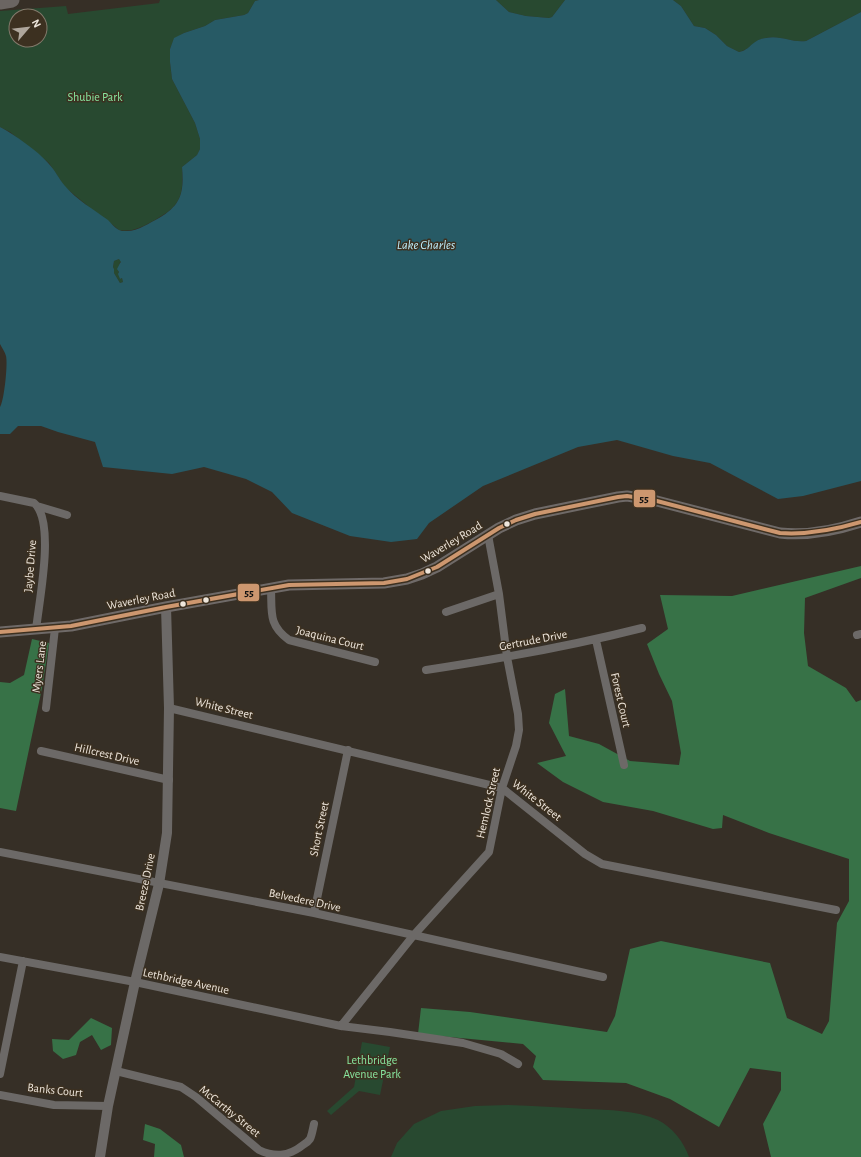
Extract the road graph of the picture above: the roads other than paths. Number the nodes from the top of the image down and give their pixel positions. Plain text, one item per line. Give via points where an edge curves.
1 (12, 0) edge
2 (0, 2) edge
3 (0, 496) edge
4 (37, 506) junction
5 (68, 515) dead end
6 (861, 522) edge
7 (488, 536) junction
8 (271, 588) junction
9 (499, 594) junction
10 (166, 607) junction
11 (446, 612) dead end
12 (55, 628) junction
13 (642, 628) dead end
14 (36, 630) junction
15 (0, 632) edge
16 (596, 640) junction
17 (507, 657) junction
18 (375, 662) dead end
19 (426, 670) dead end
20 (46, 708) dead end
21 (169, 708) junction
22 (348, 750) junction
23 (41, 751) dead end
24 (624, 765) dead end
25 (169, 780) junction
26 (502, 788) junction
27 (0, 852) edge
28 (159, 884) junction
29 (836, 910) dead end
30 (314, 913) junction
31 (413, 936) junction
32 (0, 957) edge
33 (23, 961) junction
34 (603, 977) dead end
35 (135, 982) junction
36 (341, 1026) junction
37 (518, 1064) dead end
38 (116, 1071) junction
39 (0, 1074) edge
40 (0, 1095) edge
41 (108, 1106) junction
42 (314, 1124) dead end
43 (100, 1157) edge

1 - 2 highway
3 - 4 street via 34,503
4 - 5 street
4 - 14 street, Jaybe Drive via 42,512 45,526
6 - 7 main road, Waverley Road via 829,531 780,533 683,507 627,496 535,514 516,520
7 - 8 main road, Waverley Road via 437,567 407,578 384,583 289,585
7 - 9 street, Hemlock Street
8 - 10 main road, Waverley Road
8 - 18 street, Joaquina Court via 272,618 283,636 297,643
9 - 11 street
9 - 17 street, Hemlock Street
10 - 12 main road, Waverley Road
10 - 21 street, Breeze Drive
12 - 14 main road, Waverley Road
12 - 20 street, Myers Lane
13 - 16 street, Gertrude Drive
14 - 15 main road, Waverley Road
16 - 17 street, Gertrude Drive
16 - 24 street, Forest Court
17 - 19 street, Gertrude Drive
17 - 26 street, Hemlock Street via 518,714 518,730 516,746
21 - 22 street, White Street
21 - 25 street, Breeze Drive
22 - 26 street, White Street
22 - 30 street, Short Street
23 - 25 street, Hillcrest Drive
25 - 28 street, Breeze Drive via 168,833
26 - 29 street, White Street via 585,854 602,864
26 - 31 street, Hemlock Street via 489,852
27 - 28 street, Belvedere Drive
28 - 30 street, Belvedere Drive
28 - 35 street, Breeze Drive
30 - 31 street, Belvedere Drive
31 - 34 street, Belvedere Drive
31 - 36 street, Hemlock Street
32 - 33 street, Lethbridge Avenue
33 - 35 street, Lethbridge Avenue
33 - 39 street
35 - 36 street, Lethbridge Avenue
35 - 38 street, Breeze Drive
36 - 37 street, Lethbridge Avenue via 463,1043 501,1054
38 - 41 street, Breeze Drive
38 - 42 street, McCarthy Street via 181,1087 268,1155 289,1154 300,1148 310,1140
40 - 41 street, Banks Court via 54,1105
41 - 43 street, Breeze Drive

